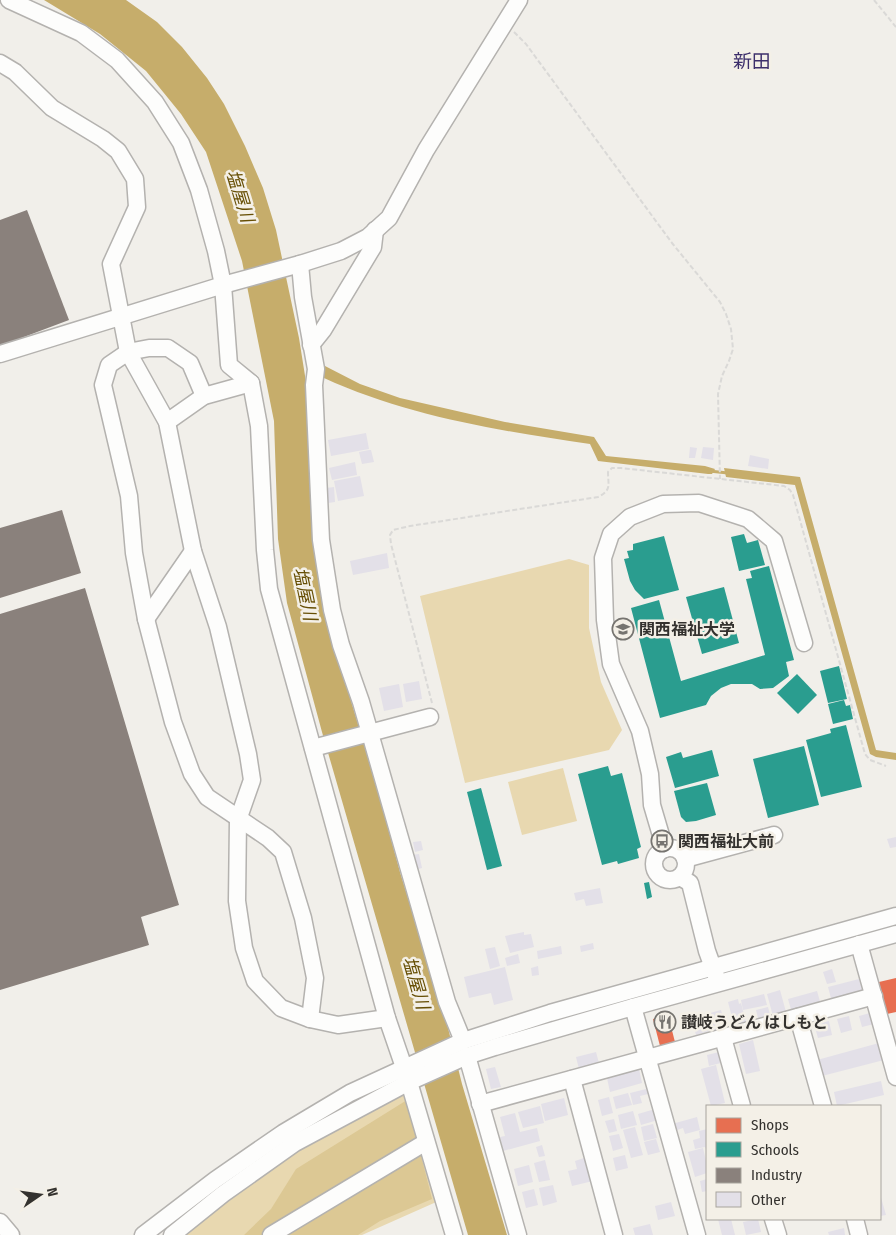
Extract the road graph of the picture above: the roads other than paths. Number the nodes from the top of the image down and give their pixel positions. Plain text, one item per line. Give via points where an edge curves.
1 (9, 0) edge
2 (518, 0) edge
3 (0, 63) edge
4 (376, 230) junction
5 (297, 265) junction
6 (223, 285) junction
7 (120, 316) junction
8 (311, 344) junction
9 (128, 352) junction
10 (0, 354) edge
11 (251, 383) junction
12 (204, 396) junction
13 (167, 422) junction
14 (193, 551) junction
15 (146, 619) junction
16 (804, 643) dead end
17 (430, 717) road end
18 (370, 733) junction
19 (313, 748) junction
20 (238, 820) junction
21 (774, 835) dead end
22 (665, 849) junction
23 (685, 859) junction
24 (680, 877) junction
25 (896, 916) edge
26 (896, 934) edge
27 (860, 944) junction
28 (713, 967) junction
29 (718, 984) junction
30 (874, 996) junction
31 (633, 1007) junction
32 (798, 1017) junction
33 (387, 1018) junction
34 (310, 1019) junction
35 (723, 1038) junction
36 (465, 1048) junction
37 (648, 1058) junction
38 (403, 1066) junction
39 (896, 1077) edge
40 (572, 1079) junction
41 (409, 1082) junction
42 (480, 1104) junction
43 (742, 1105) edge
44 (823, 1105) edge
45 (426, 1142) junction
46 (773, 1220) edge
47 (855, 1220) edge
48 (0, 1222) edge
49 (11, 1235) edge
50 (143, 1235) edge
51 (172, 1235) edge
52 (271, 1235) edge
53 (454, 1235) edge
54 (518, 1235) edge
55 (614, 1235) edge
56 (697, 1235) edge
57 (778, 1235) edge
58 (859, 1235) edge

1 - 6 street via 81,33 117,60 155,102 182,143 216,251
2 - 4 street via 426,150 389,218
3 - 7 street via 15,72 52,108 103,138 118,151 136,179 137,207 111,264
4 - 5 street via 341,251
4 - 8 street via 373,247 323,330
5 - 6 street
5 - 8 street
6 - 7 street
6 - 11 street via 229,365
7 - 9 street
7 - 10 street
8 - 18 street via 316,369 314,394 322,549 341,645
9 - 12 street via 168,348 190,363
9 - 13 street
9 - 15 street via 109,365 103,385 129,496 134,553
11 - 12 street
11 - 19 street via 259,426 269,589
12 - 13 street
13 - 14 street
14 - 15 street
14 - 20 street via 218,627 248,754 252,780
15 - 20 street via 173,722 192,774 207,797
16 - 22 street via 774,541 748,519 699,502 663,504 630,517 611,534 603,558 605,620 611,664 640,731 650,774 652,805
17 - 18 street
18 - 19 street
18 - 36 street via 447,1002
19 - 33 street
20 - 34 street via 268,838 283,852 303,918 314,978
20 - 34 street via 237,901 244,948 255,981 280,1008
21 - 23 street
22 - 23 street via 678,851
22 - 24 street via 656,858 654,868 665,880
23 - 24 street via 685,869
24 - 28 street via 690,883
25 - 28 street
26 - 27 street
27 - 29 street
27 - 30 street
28 - 29 street
28 - 36 street via 550,1013
29 - 31 street
30 - 32 street
30 - 39 street
31 - 36 street via 495,1047
31 - 37 street
32 - 35 street
32 - 44 street
33 - 34 street via 338,1025
33 - 38 street
35 - 37 street
35 - 43 street
36 - 38 street
36 - 41 street
36 - 42 street
37 - 40 street
37 - 56 street
38 - 41 street
38 - 50 street via 283,1133
40 - 42 street
40 - 55 street
41 - 45 street
41 - 51 street via 295,1143
42 - 54 street
45 - 52 street
45 - 53 street
46 - 57 street
47 - 58 street
48 - 49 street

